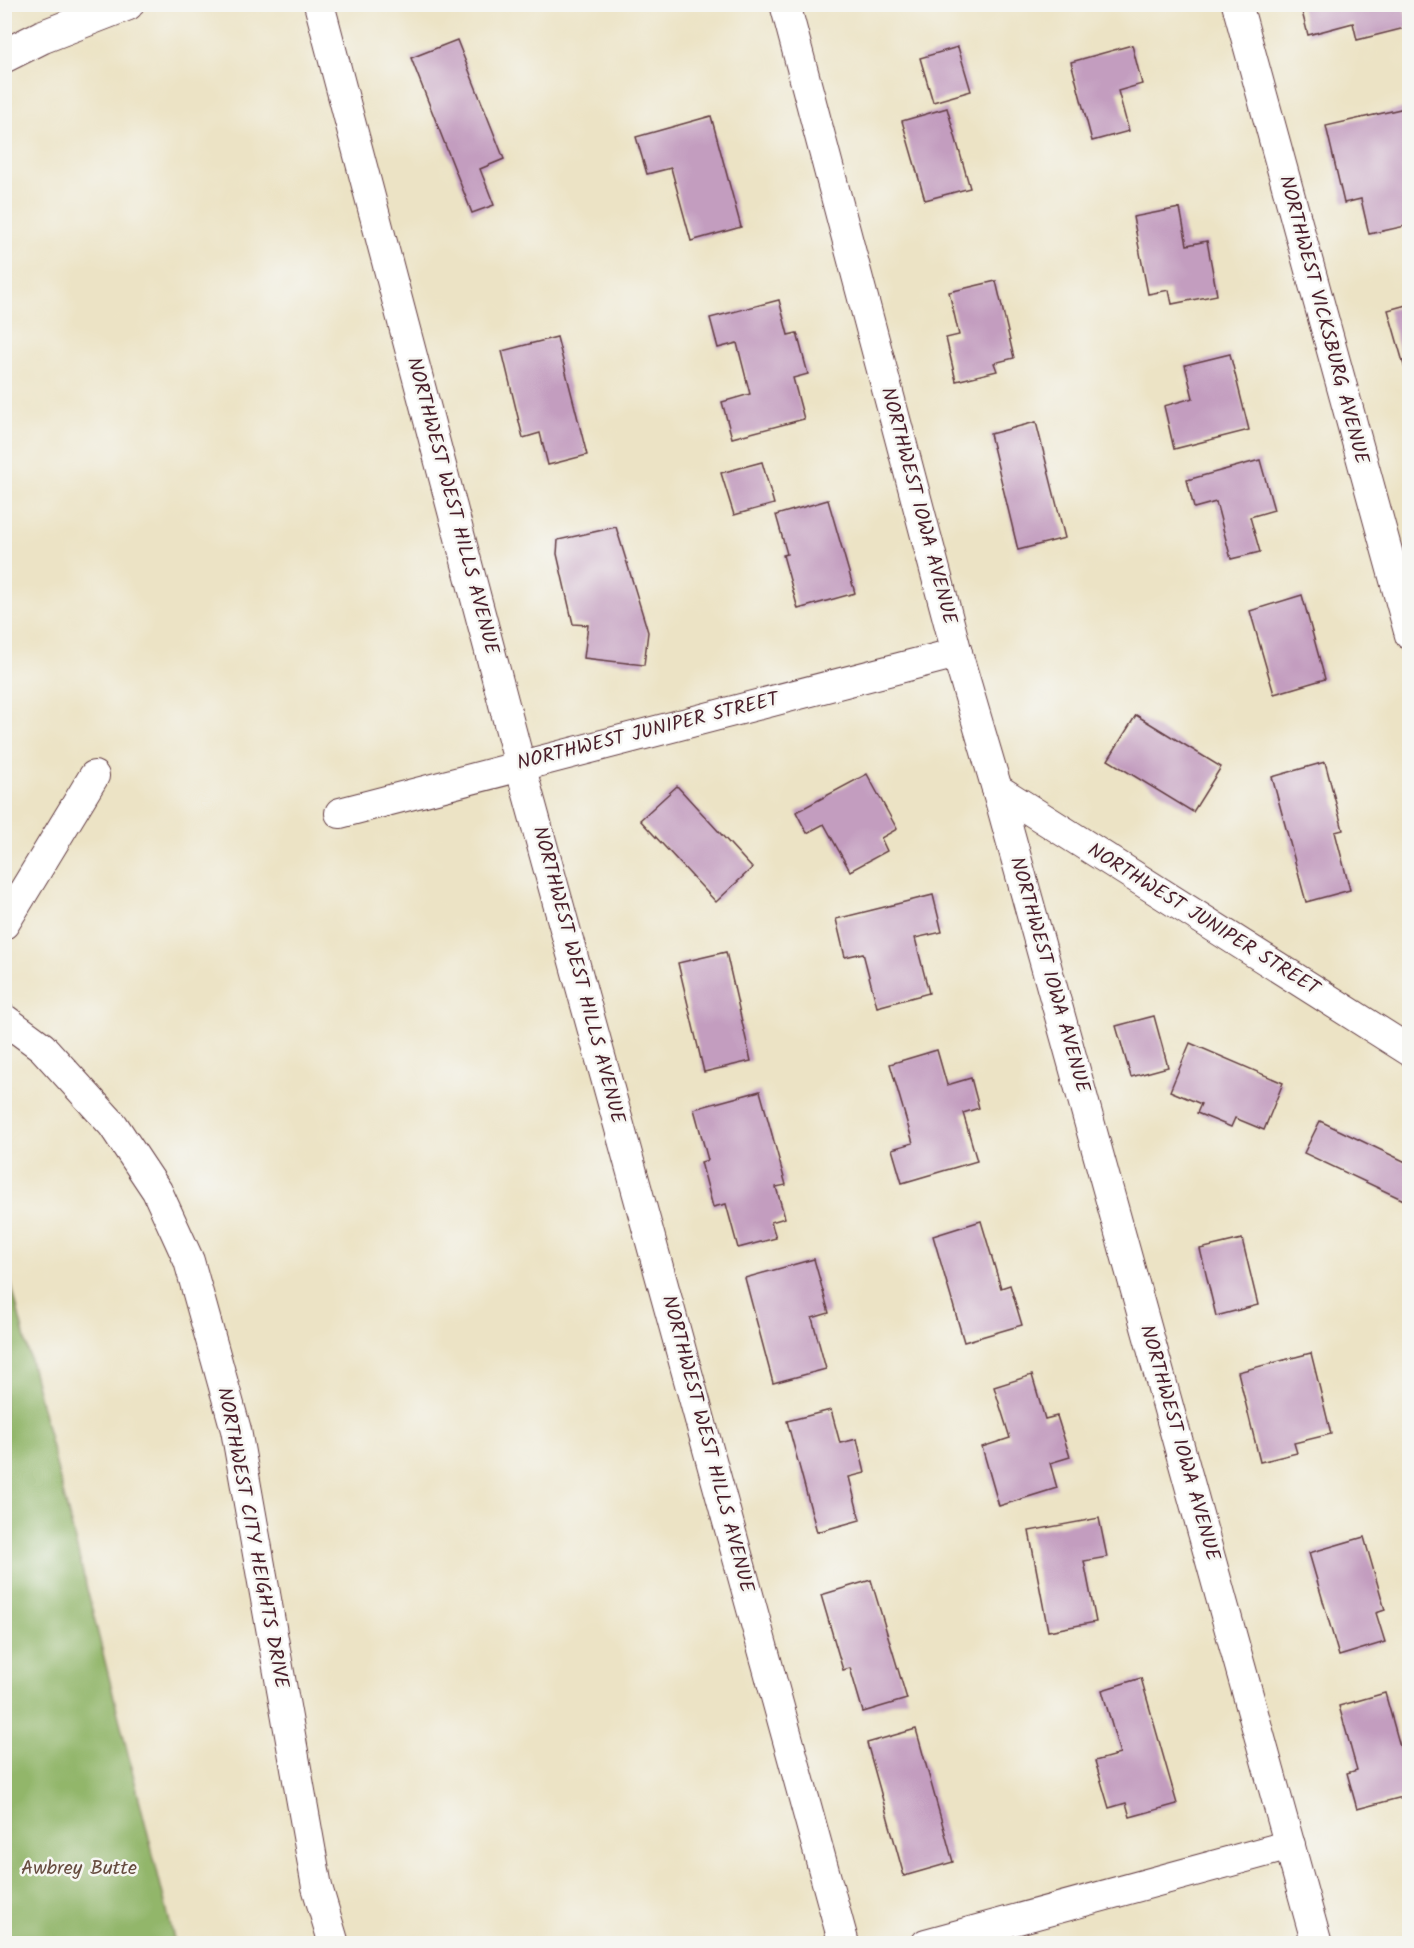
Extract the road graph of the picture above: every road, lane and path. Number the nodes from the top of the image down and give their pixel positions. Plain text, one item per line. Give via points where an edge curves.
1 (127, 4) edge
2 (319, 4) edge
3 (785, 4) edge
4 (1237, 4) edge
5 (4, 56) edge
6 (1410, 635) edge
7 (957, 653) junction
8 (520, 765) junction
9 (94, 776) dead end
10 (997, 789) junction
11 (340, 813) dead end
12 (4, 924) edge
13 (4, 1018) edge
14 (1410, 1051) edge
15 (1290, 1845) junction
16 (334, 1944) edge
17 (844, 1944) edge
18 (926, 1944) edge
19 (1317, 1944) edge

1 - 5 street
2 - 8 street, NORTHWEST WEST HILLS AVENUE
3 - 7 street, NORTHWEST IOWA AVENUE
4 - 6 street, NORTHWEST VICKSBURG AVENUE
7 - 8 street, NORTHWEST JUNIPER STREET
7 - 10 street, NORTHWEST IOWA AVENUE
8 - 11 street, NORTHWEST JUNIPER STREET
8 - 17 street, NORTHWEST WEST HILLS AVENUE
9 - 12 street
10 - 14 street, NORTHWEST JUNIPER STREET
10 - 15 street, NORTHWEST IOWA AVENUE
13 - 16 street, NORTHWEST CITY HEIGHTS DRIVE via 42,1047 113,1125 157,1191 189,1261 236,1430 317,1887
15 - 18 street
15 - 19 street, NORTHWEST IOWA AVENUE

